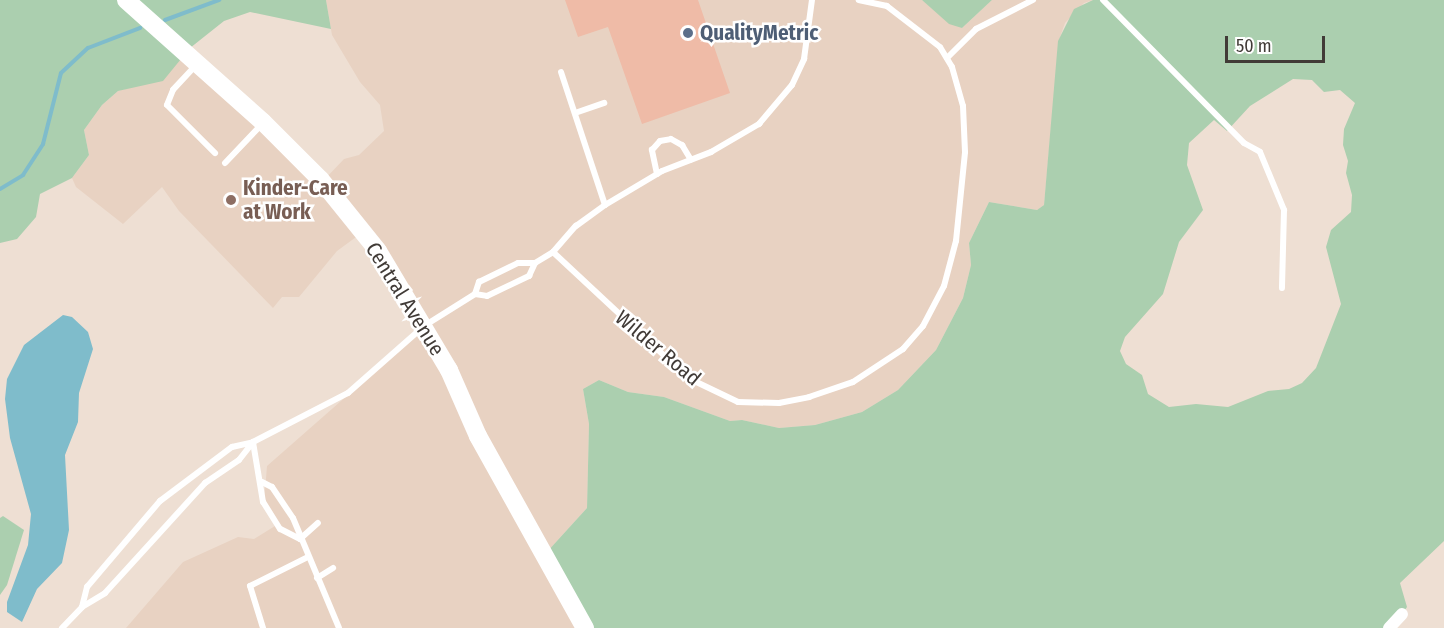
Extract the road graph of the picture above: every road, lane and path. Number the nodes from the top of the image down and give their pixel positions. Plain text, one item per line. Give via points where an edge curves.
1 (126, 0) edge
2 (812, 0) edge
3 (860, 0) edge
4 (1033, 0) edge
5 (1103, 0) edge
6 (947, 58) junction
7 (197, 64) junction
8 (561, 72) dead end
9 (604, 103) dead end
10 (575, 113) junction
11 (263, 122) junction
12 (215, 153) dead end
13 (691, 160) junction
14 (225, 163) dead end
15 (657, 174) junction
16 (605, 205) junction
17 (553, 252) junction
18 (535, 263) junction
19 (1282, 288) dead end
20 (475, 294) junction
21 (424, 326) junction
22 (253, 442) junction
23 (197, 471) junction
24 (262, 482) junction
25 (205, 483) junction
26 (318, 523) dead end
27 (300, 539) junction
28 (308, 557) junction
29 (333, 568) dead end
30 (317, 578) junction
31 (82, 607) junction
32 (1402, 614) dead end
33 (65, 627) edge
34 (262, 628) edge
35 (339, 628) edge
36 (585, 628) edge
37 (1389, 628) edge

1 - 7 main road, Central Avenue
2 - 13 lane via 804,59 776,107 744,136
3 - 6 lane, Wilder Road via 887,6 901,15 928,36
4 - 6 lane via 976,29
5 - 19 lane via 1244,143 1260,152 1284,210
6 - 17 lane, Wilder Road via 963,106 965,152 956,241 944,286 923,326 903,349 853,381 779,404 738,402 717,395 688,378
7 - 11 main road, Central Avenue
7 - 12 lane via 173,90 167,105
8 - 10 lane
9 - 10 lane
10 - 16 lane
11 - 14 lane
11 - 21 main road, Central Avenue via 336,197 378,251
13 - 15 lane
13 - 15 lane via 682,145 671,139 660,141 652,150
15 - 16 lane
16 - 17 lane via 576,226
17 - 18 lane
18 - 20 lane via 529,276 487,296
18 - 20 lane via 518,263 479,282
20 - 21 lane
21 - 22 lane via 348,393
21 - 36 main road, Central Avenue via 478,436
22 - 23 lane via 232,447
22 - 24 lane
22 - 25 lane via 239,460
23 - 25 lane
23 - 31 lane via 160,501 120,547 87,587
24 - 27 lane via 272,487 293,518
24 - 27 lane via 260,491 268,512 280,529
25 - 31 lane via 105,593
26 - 27 lane
27 - 28 lane
28 - 30 lane
28 - 34 lane via 250,586
29 - 30 lane
30 - 35 lane
31 - 33 lane
32 - 37 street

